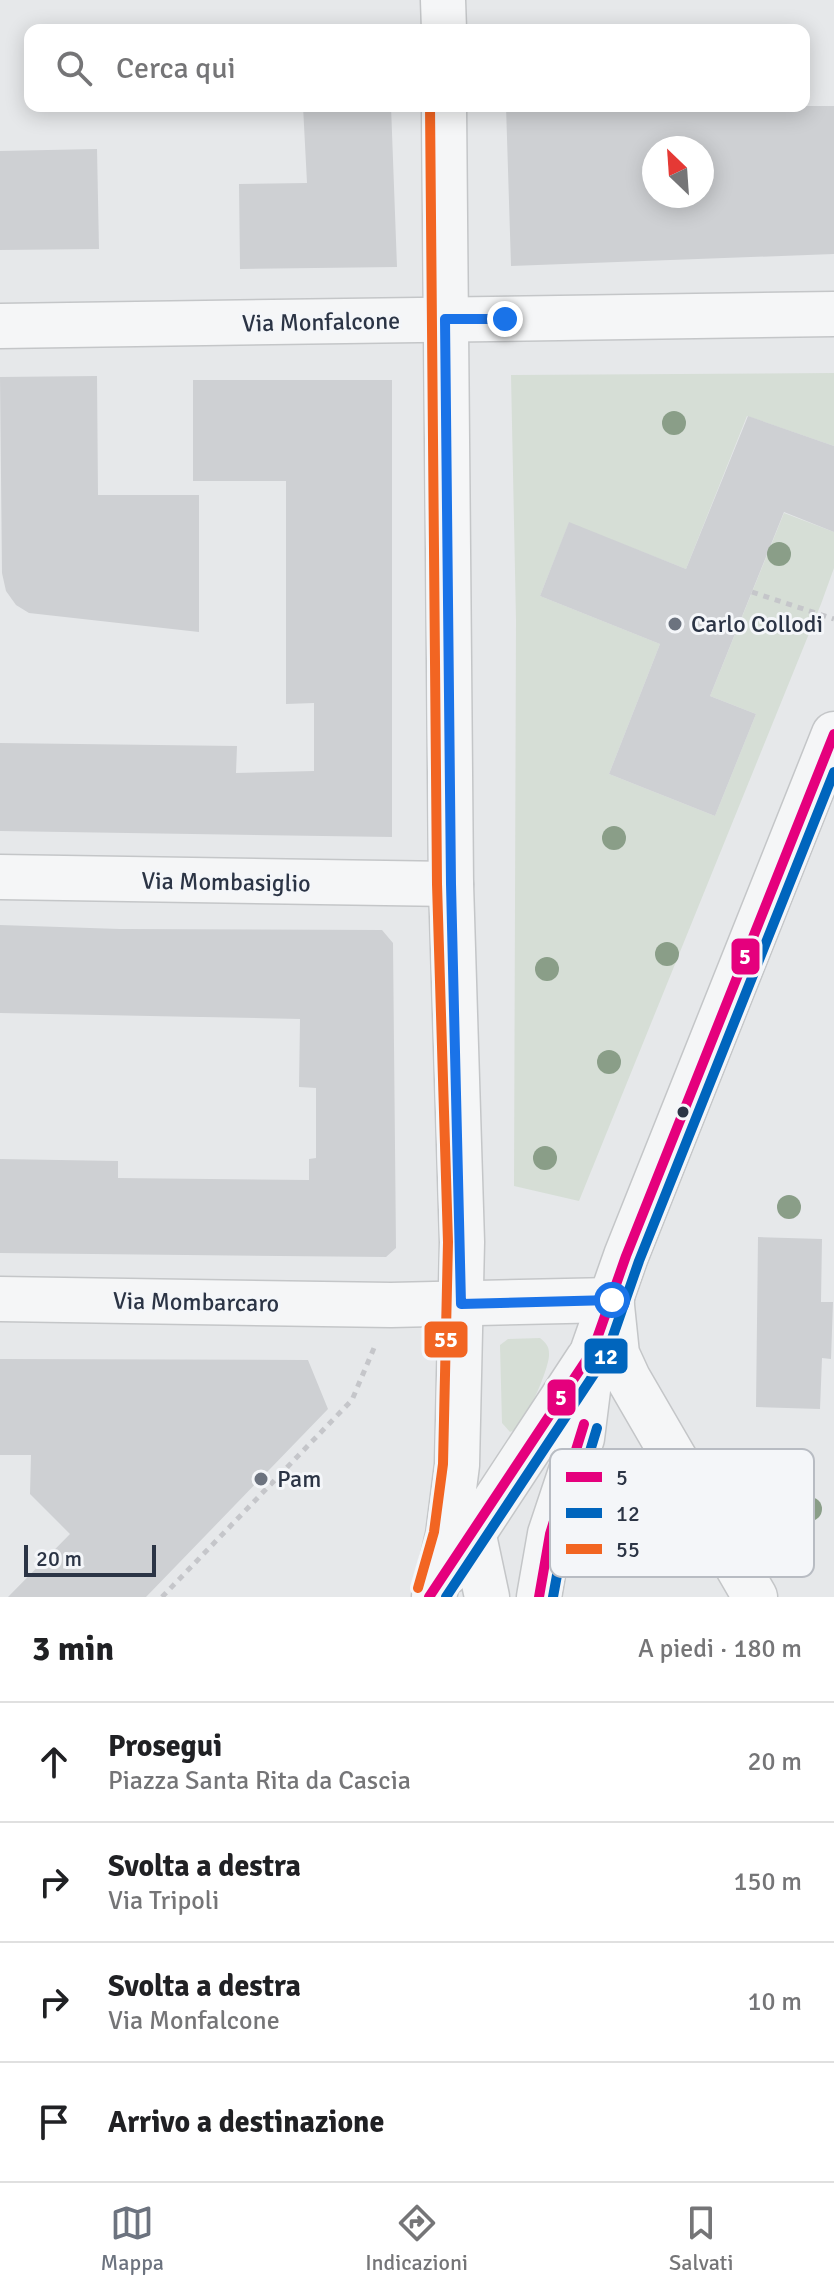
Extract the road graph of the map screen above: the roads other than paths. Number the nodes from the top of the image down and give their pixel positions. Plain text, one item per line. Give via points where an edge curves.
1 (443, 0) edge
2 (444, 24) edge
3 (444, 112) edge
4 (834, 314) edge
5 (445, 319) junction
6 (0, 326) edge
7 (834, 734) edge
8 (0, 877) edge
9 (451, 884) junction
10 (0, 1299) edge
11 (612, 1300) junction
12 (461, 1304) junction
13 (593, 1350) junction
14 (578, 1449) edge
15 (669, 1449) edge
16 (457, 1465) junction
17 (474, 1533) junction
18 (550, 1534) edge
19 (743, 1577) edge
20 (435, 1596) edge
21 (487, 1597) edge
22 (539, 1597) edge
23 (755, 1597) edge

1 - 2 street
3 - 5 street
4 - 5 street, Via Monfalcone
5 - 6 street, Via Monfalcone
5 - 9 street
7 - 11 street
8 - 9 street, Via Mombasiglio
9 - 12 street
10 - 12 street, Via Mombarcaro
11 - 12 street, Via Mombarcaro
11 - 13 street
11 - 15 street via 612,1328 628,1378
12 - 16 street
13 - 14 street
13 - 17 street
16 - 17 street
16 - 20 street
17 - 20 street
17 - 21 street
18 - 22 street
19 - 23 street

